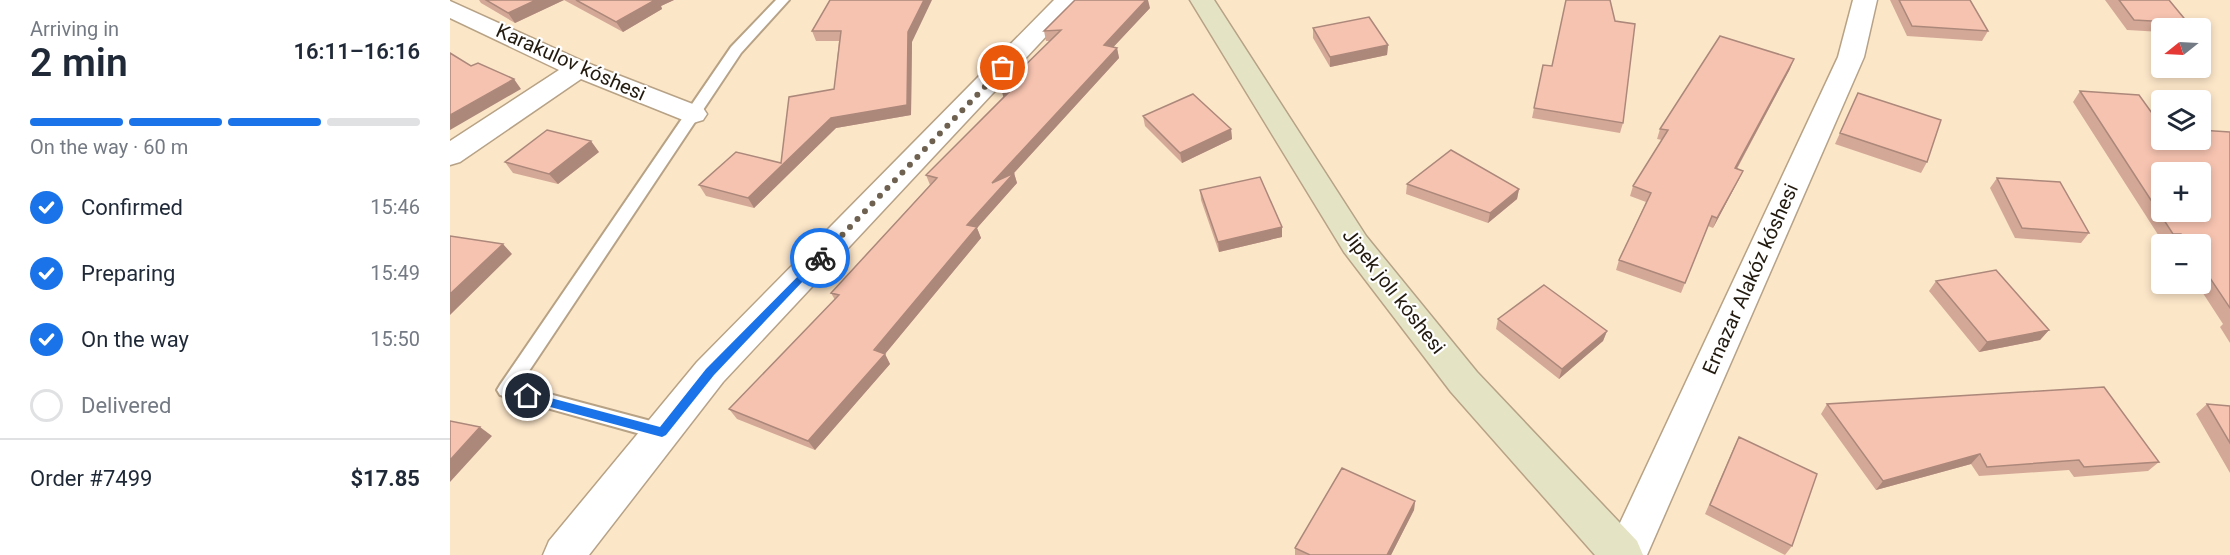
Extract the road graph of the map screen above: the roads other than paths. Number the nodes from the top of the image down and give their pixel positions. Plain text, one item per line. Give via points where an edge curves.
1 (783, 0) edge
2 (1068, 0) edge
3 (1202, 0) edge
4 (1865, 0) edge
5 (450, 8) edge
6 (578, 69) junction
7 (693, 114) junction
8 (450, 155) edge
9 (662, 432) junction
10 (564, 555) edge
11 (1624, 555) edge

1 - 7 lane via 736,50
2 - 9 street via 710,372
3 - 11 street, Jipek jolı kóshesi via 1355,244 1464,382
4 - 11 street, Ernazar Alakóz kóshesi via 1851,57
5 - 6 street, Karakulov kóshesi
6 - 7 street, Karakulov kóshesi
6 - 8 street
7 - 9 lane via 506,390
9 - 10 street

